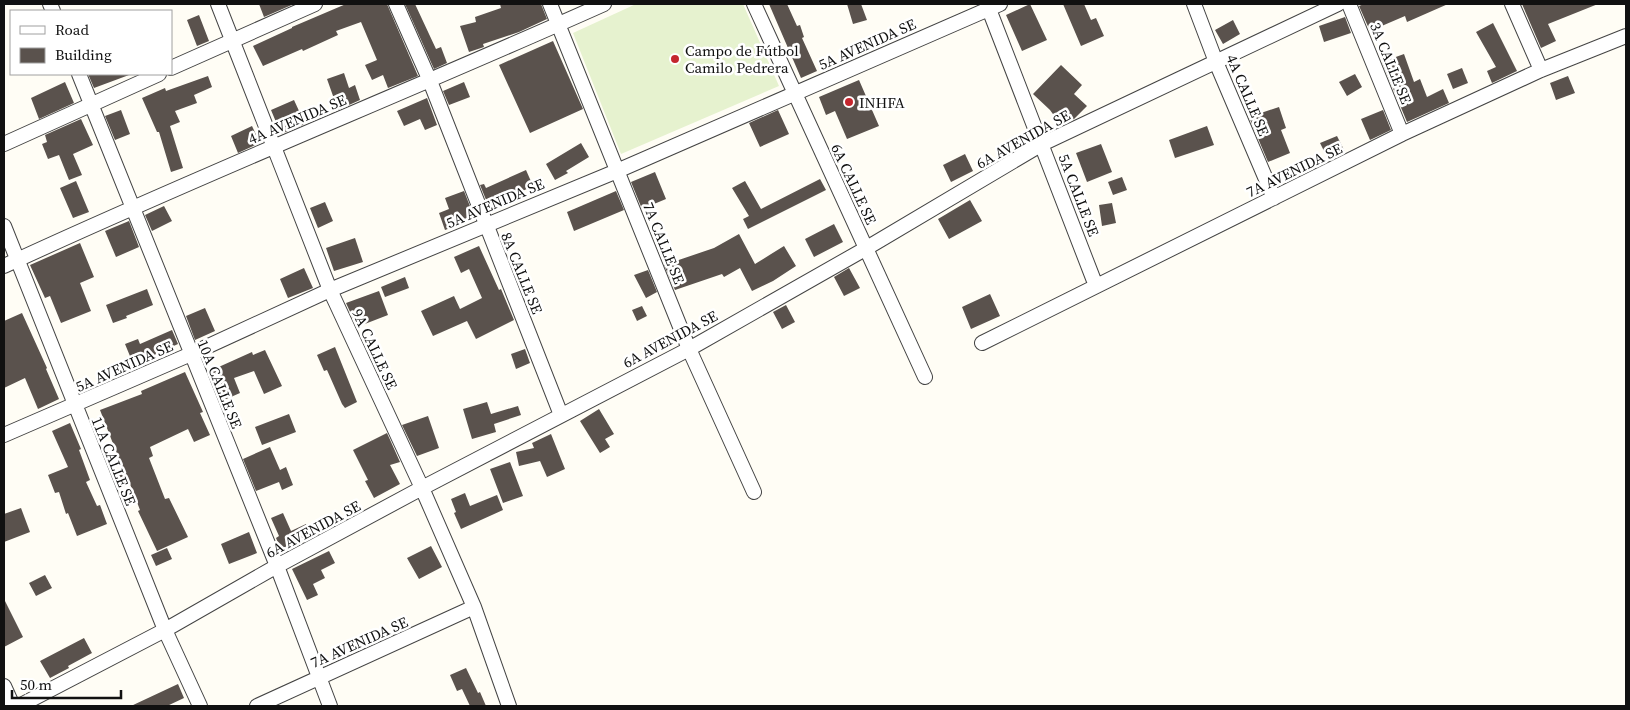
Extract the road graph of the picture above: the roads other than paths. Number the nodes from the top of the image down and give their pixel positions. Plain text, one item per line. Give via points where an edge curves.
1 (218, 4) edge
2 (315, 4) edge
3 (396, 4) edge
4 (550, 4) edge
5 (604, 4) edge
6 (754, 4) edge
7 (1194, 4) edge
8 (1338, 4) edge
9 (1349, 4) edge
10 (1512, 4) edge
11 (992, 5) edge
12 (559, 24) junction
13 (1626, 36) edge
14 (233, 40) junction
15 (1216, 62) junction
16 (172, 68) edge
17 (1541, 70) junction
18 (79, 75) edge
19 (157, 75) edge
20 (430, 82) junction
21 (794, 93) junction
22 (91, 104) junction
23 (1402, 134) junction
24 (4, 144) edge
25 (1042, 144) junction
26 (274, 146) junction
27 (617, 170) junction
28 (1274, 198) junction
29 (133, 208) junction
30 (485, 224) junction
31 (4, 226) edge
32 (866, 249) junction
33 (18, 259) junction
34 (4, 266) edge
35 (1096, 286) junction
36 (330, 290) junction
37 (982, 343) dead end
38 (689, 348) junction
39 (191, 354) junction
40 (925, 377) dead end
41 (74, 405) junction
42 (561, 415) junction
43 (4, 435) edge
44 (422, 488) junction
45 (754, 492) dead end
46 (277, 566) junction
47 (474, 608) junction
48 (165, 630) junction
49 (319, 678) junction
50 (4, 686) edge
51 (13, 706) edge
52 (19, 706) edge
53 (200, 706) edge
54 (256, 706) edge
55 (330, 706) edge
56 (509, 706) edge

1 - 14 street, 9A CALLE SE
2 - 14 street
3 - 20 street, 8A CALLE SE
4 - 12 street, 7A CALLE SE
5 - 12 street, 4A AVENIDA SE
6 - 21 street, 6A CALLE SE
7 - 15 street, 4A CALLE SE
8 - 15 street, 6A AVENIDA SE
9 - 23 street, 3A CALLE SE
10 - 17 street
11 - 21 street, 5A AVENIDA SE
11 - 25 street, 5A CALLE SE
12 - 20 street, 4A AVENIDA SE
12 - 27 street, 7A CALLE SE
13 - 17 street, 7A AVENIDA SE
14 - 16 street
14 - 26 street, 9A CALLE SE
15 - 25 street, 6A AVENIDA SE
15 - 28 street, 4A CALLE SE
17 - 23 street, 7A AVENIDA SE
18 - 22 street, 10A CALLE SE
19 - 22 street
20 - 26 street, 4A AVENIDA SE
20 - 30 street, 8A CALLE SE
21 - 27 street, 5A AVENIDA SE
21 - 32 street, 6A CALLE SE
22 - 24 street
22 - 29 street, 10A CALLE SE
23 - 28 street, 7A AVENIDA SE
25 - 32 street, 6A AVENIDA SE
25 - 35 street, 5A CALLE SE
26 - 29 street, 4A AVENIDA SE
26 - 36 street, 9A CALLE SE
27 - 30 street, 5A AVENIDA SE
27 - 38 street, 7A CALLE SE
28 - 35 street, 7A AVENIDA SE
29 - 33 street, 4A AVENIDA SE
29 - 39 street, 10A CALLE SE
30 - 36 street, 5A AVENIDA SE
30 - 42 street, 8A CALLE SE
31 - 33 street, 11A CALLE SE
32 - 38 street, 6A AVENIDA SE
32 - 40 street, 6A CALLE SE
33 - 34 street, 4A AVENIDA SE
33 - 41 street, 11A CALLE SE
35 - 37 street, 7A AVENIDA SE
36 - 39 street, 5A AVENIDA SE
36 - 44 street, 9A CALLE SE
38 - 42 street, 6A AVENIDA SE
38 - 45 street, 7A CALLE SE
39 - 41 street, 5A AVENIDA SE
39 - 46 street, 10A CALLE SE
41 - 43 street, 5A AVENIDA SE
41 - 48 street, 11A CALLE SE
42 - 44 street, 6A AVENIDA SE
44 - 46 street, 6A AVENIDA SE
44 - 47 street, 9A CALLE SE
46 - 48 street, 6A AVENIDA SE
46 - 49 street, 10A CALLE SE
47 - 49 street, 7A AVENIDA SE
47 - 56 street, 9A CALLE SE
48 - 52 street, 6A AVENIDA SE
48 - 53 street, 11A CALLE SE
49 - 54 street, 7A AVENIDA SE
49 - 55 street, 10A CALLE SE
50 - 51 street

